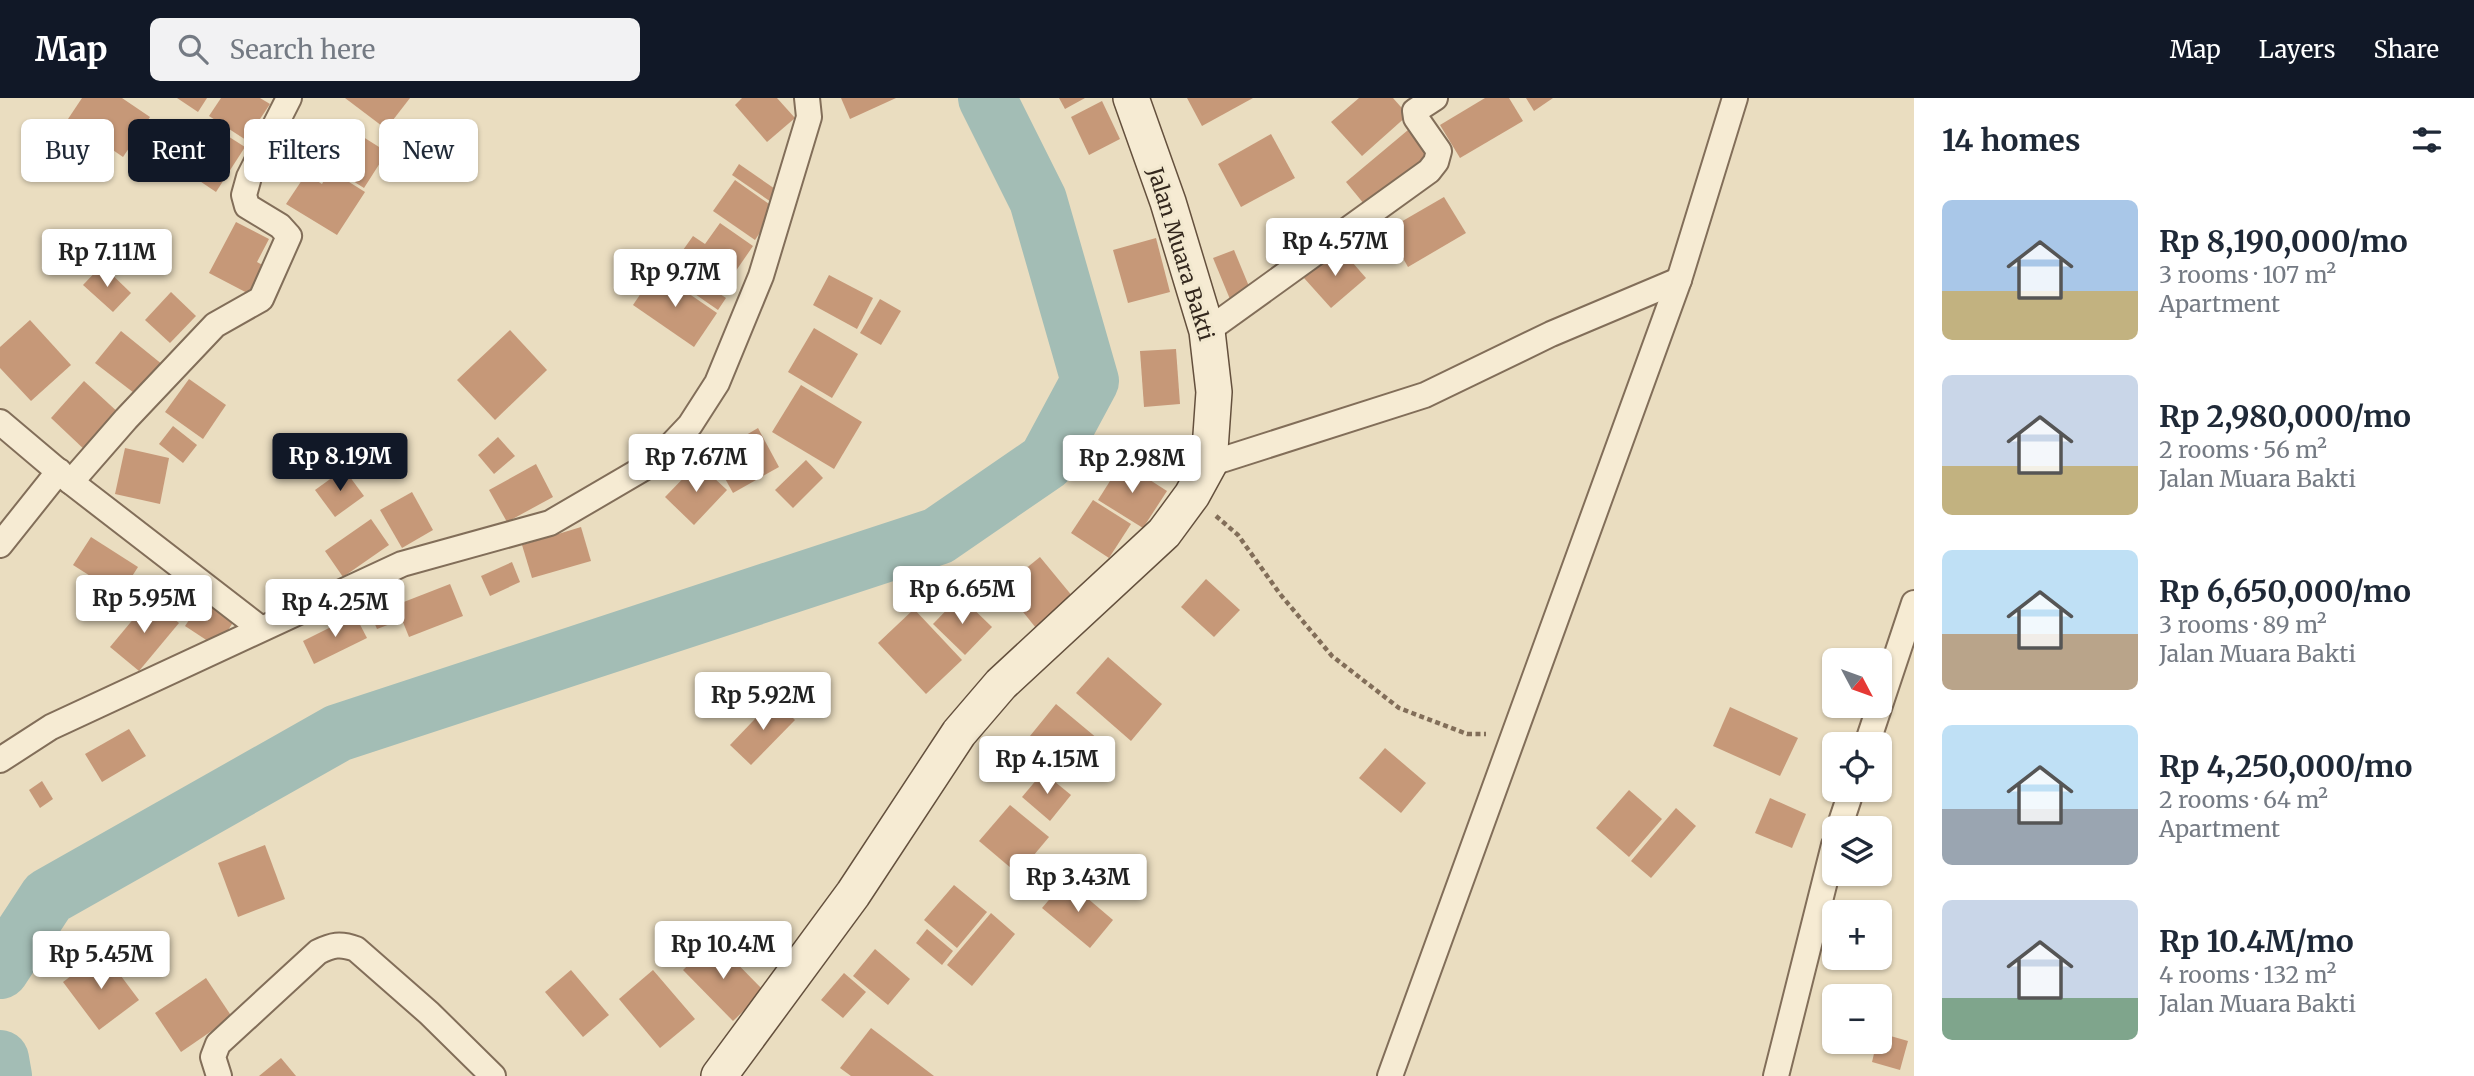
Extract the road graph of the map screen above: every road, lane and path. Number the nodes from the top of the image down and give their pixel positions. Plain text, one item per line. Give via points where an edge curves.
1 (289, 98) edge
2 (807, 98) edge
3 (1131, 98) edge
4 (1435, 98) edge
5 (1735, 98) edge
6 (1679, 281) junction
7 (1207, 331) junction
8 (0, 422) edge
9 (1209, 464) junction
10 (65, 476) junction
11 (1192, 495) junction
12 (0, 545) edge
13 (1914, 603) edge
14 (260, 628) junction
15 (1871, 732) edge
16 (1516, 733) junction
17 (0, 760) edge
18 (1824, 886) edge
19 (219, 1076) edge
20 (493, 1076) edge
21 (719, 1076) edge
22 (1390, 1076) edge
23 (1776, 1076) edge

1 - 10 street via 245,187 247,206 289,236 267,292 256,304 215,325
2 - 14 street via 809,117 747,312 717,383 690,425 656,461 550,523 402,564
3 - 7 street, Jalan Muara Bakti
4 - 7 street via 1415,111 1439,151 1429,171
5 - 6 street
6 - 9 street via 1551,334 1425,395
6 - 16 street
7 - 9 street, Jalan Muara Bakti via 1214,392
8 - 10 street
9 - 11 street, Jalan Muara Bakti
10 - 12 street
10 - 14 street
11 - 16 path via 1238,535 1332,656 1399,709 1467,734
11 - 21 street, Jalan Muara Bakti via 1164,533 1001,684 959,733 853,894
13 - 15 street
14 - 17 street via 51,727
16 - 22 street
18 - 23 street
19 - 20 street via 213,1058 218,1044 318,952 334,944 356,949

